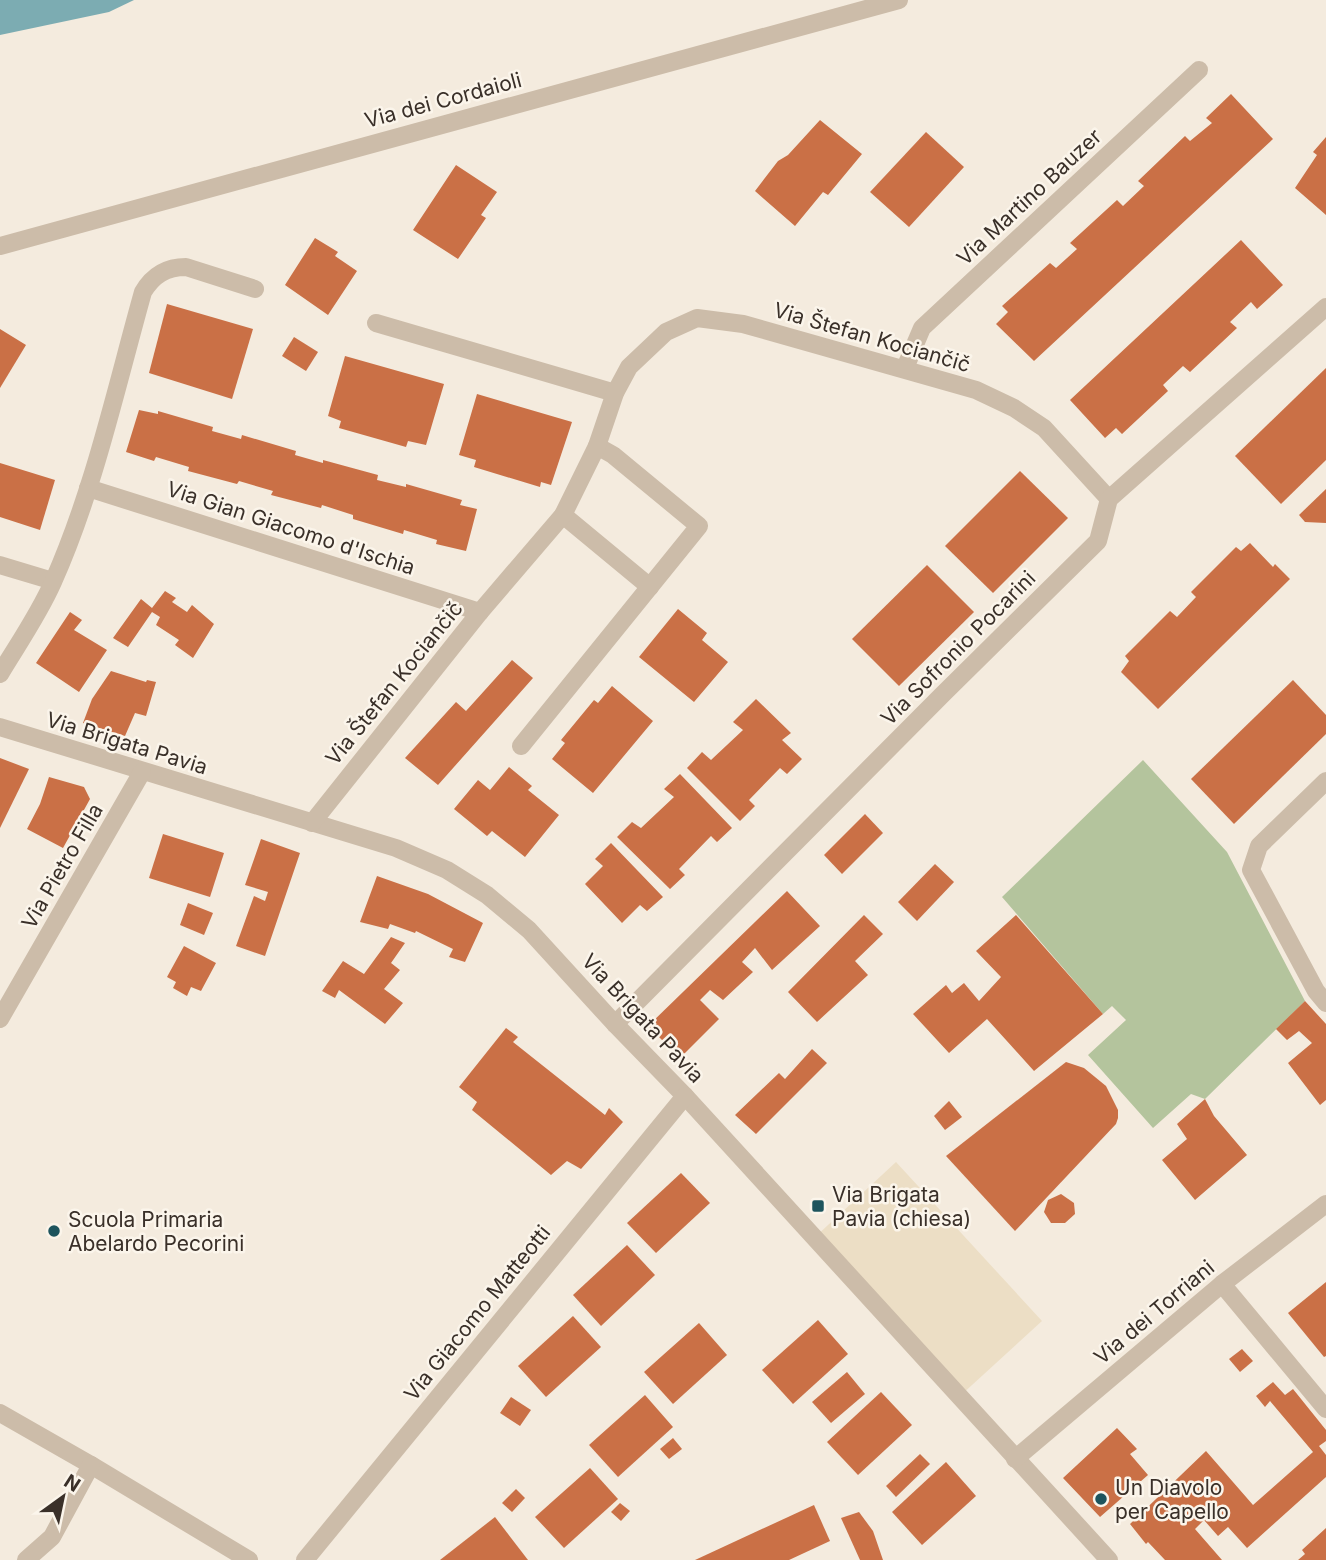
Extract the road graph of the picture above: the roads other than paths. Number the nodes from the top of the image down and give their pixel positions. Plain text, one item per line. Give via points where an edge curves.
1 (899, 0) edge
2 (1199, 70) dead end
3 (0, 246) edge
4 (255, 289) dead end
5 (1326, 307) edge
6 (376, 323) dead end
7 (905, 368) junction
8 (615, 393) junction
9 (597, 446) junction
10 (88, 488) junction
11 (1109, 499) junction
12 (564, 514) junction
13 (0, 565) edge
14 (54, 581) junction
15 (650, 587) junction
16 (480, 612) junction
17 (0, 674) edge
18 (0, 727) edge
19 (522, 746) dead end
20 (142, 772) junction
21 (1326, 780) edge
22 (312, 823) junction
23 (1326, 1003) edge
24 (0, 1019) edge
25 (615, 1024) junction
26 (685, 1096) junction
27 (1326, 1205) edge
28 (1222, 1284) junction
29 (1326, 1409) edge
30 (0, 1413) edge
31 (1015, 1459) junction
32 (91, 1465) junction
33 (26, 1560) edge
34 (249, 1560) edge
35 (305, 1560) edge
36 (1109, 1560) edge

1 - 3 street, Via dei Cordaioli
2 - 7 street, Via Martino Bauzer via 922,328
4 - 10 street via 186,267 174,267 150,280
5 - 11 street
6 - 8 street
7 - 8 street, Via Štefan Kociančič via 743,324 697,317 666,332 643,352
7 - 11 street, Via Štefan Kociančič via 976,390 1014,408 1044,428
8 - 9 street, Via Štefan Kociančič
9 - 12 street, Via Štefan Kociančič
9 - 15 street via 699,526
10 - 14 street
10 - 16 street, Via Gian Giacomo d'Ischia
11 - 25 street, Via Sofronio Pocarini via 1098,541
12 - 15 street
12 - 16 street, Via Štefan Kociančič
13 - 14 street
14 - 17 street
15 - 19 street
16 - 22 street, Via Štefan Kociančič
18 - 20 street, Via Brigata Pavia
20 - 22 street, Via Brigata Pavia
20 - 24 street, Via Pietro Filla
21 - 23 street via 1259,846 1251,870 1315,991
22 - 25 street, Via Brigata Pavia via 396,848 447,870 487,895 529,930
25 - 26 street, Via Brigata Pavia
26 - 31 street, Via Brigata Pavia
26 - 35 street, Via Giacomo Matteotti
27 - 28 street, Via dei Torriani
28 - 29 street
28 - 31 street, Via dei Torriani
30 - 32 street
31 - 36 street, Via Brigata Pavia
32 - 33 street via 52,1537
32 - 34 street

